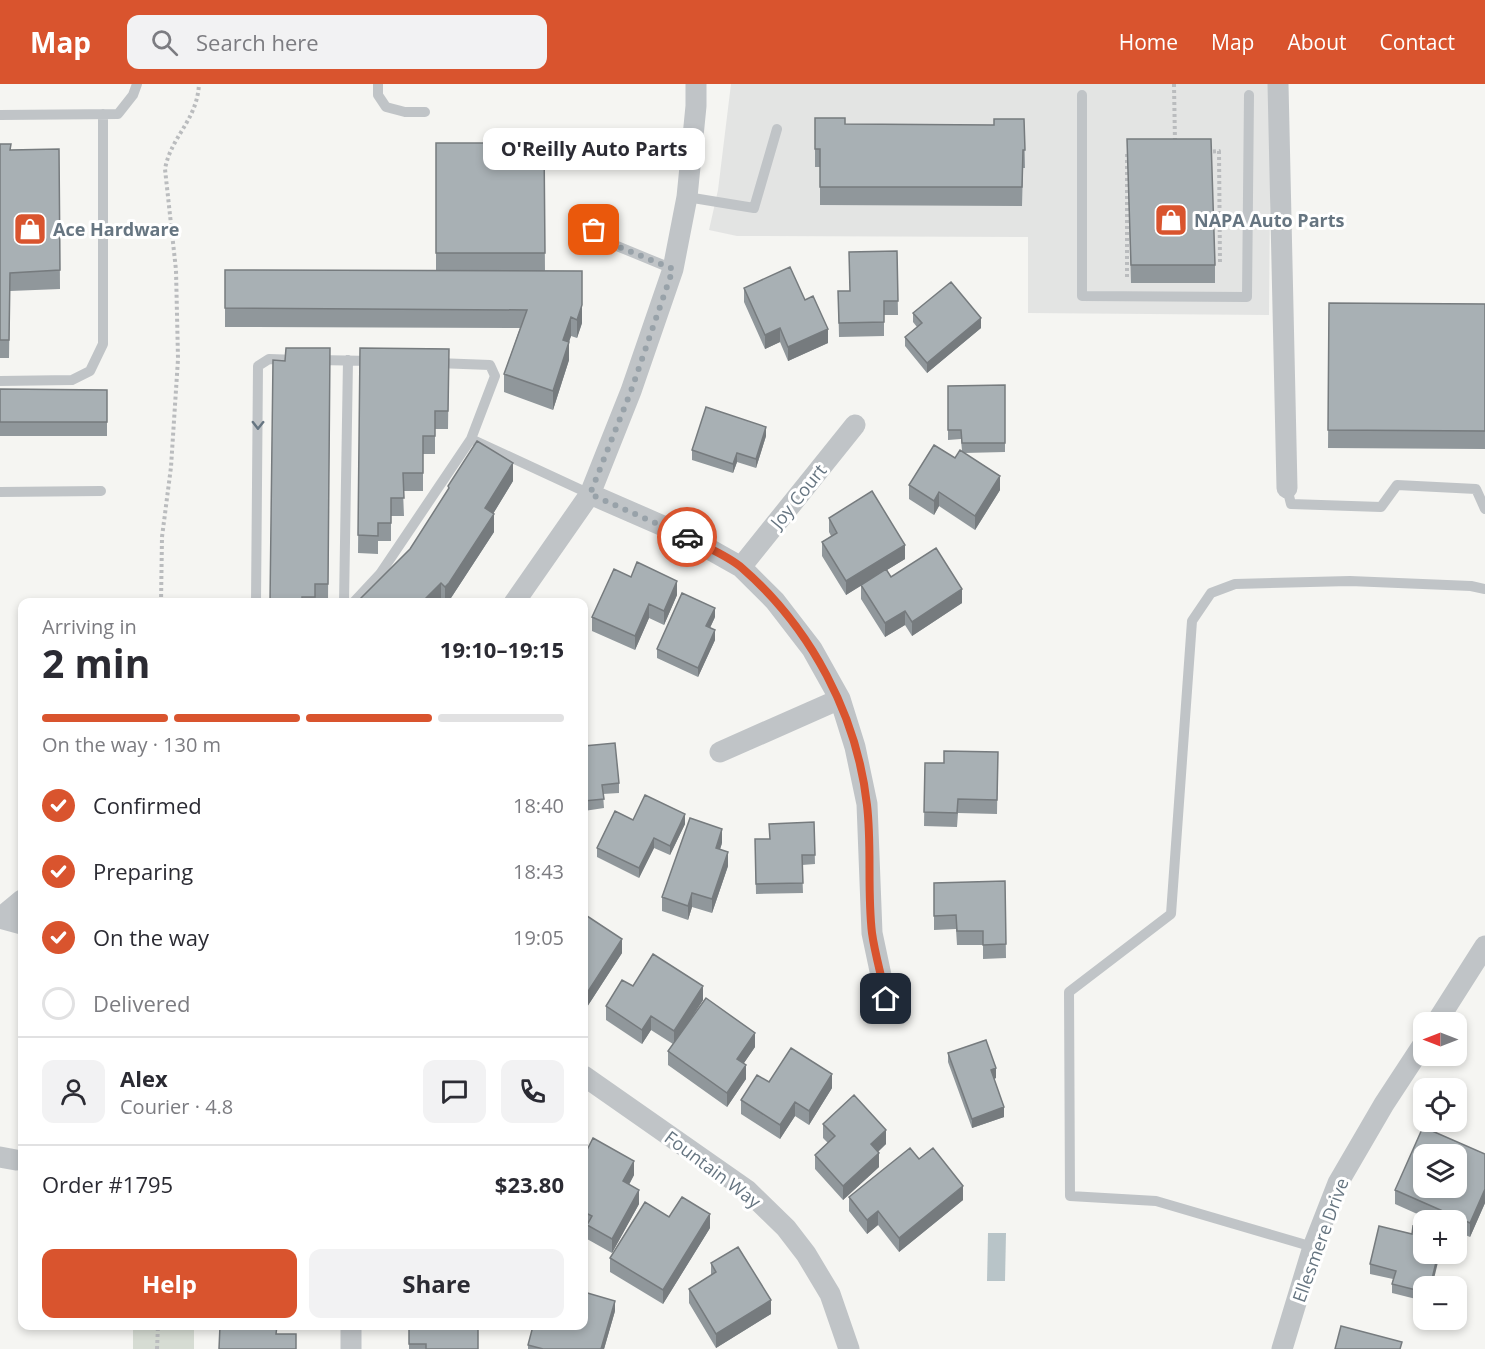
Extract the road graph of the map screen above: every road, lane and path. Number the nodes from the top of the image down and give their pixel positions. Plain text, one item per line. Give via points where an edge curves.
1 (137, 84) edge
2 (199, 84) edge
3 (378, 84) edge
4 (696, 84) edge
5 (1174, 84) edge
6 (1278, 84) edge
7 (1082, 95) dead end
8 (1249, 95) dead end
9 (425, 112) dead end
10 (102, 114) junction
11 (0, 115) edge
12 (777, 129) dead end
13 (1139, 152) edge
14 (1175, 152) edge
15 (1197, 152) edge
16 (687, 197) junction
17 (594, 230) dead end
18 (1220, 265) dead end
19 (673, 269) junction
20 (1126, 278) dead end
21 (348, 360) junction
22 (383, 362) edge
23 (431, 363) edge
24 (0, 381) edge
25 (855, 425) dead end
26 (471, 439) junction
27 (1287, 488) joint
28 (101, 491) dead end
29 (0, 492) edge
30 (590, 494) junction
31 (1485, 509) edge
32 (741, 567) junction
33 (1485, 589) edge
34 (161, 598) edge
35 (256, 598) edge
36 (344, 598) edge
37 (358, 598) edge
38 (517, 598) edge
39 (840, 699) junction
40 (720, 752) dead end
41 (18, 903) edge
42 (18, 923) edge
43 (1485, 946) edge
44 (886, 999) dead end
45 (1443, 1012) edge
46 (1413, 1060) edge
47 (588, 1080) edge
48 (1313, 1246) junction
49 (158, 1330) edge
50 (351, 1330) edge
51 (157, 1349) edge
52 (351, 1349) edge
53 (849, 1349) edge
54 (1282, 1349) edge

1 - 10 lane via 117,114
2 - 34 path via 193,114 168,154 165,169 176,270 178,358 162,537
3 - 9 lane via 378,95 386,107
4 - 16 street
5 - 14 path
6 - 27 street
7 - 8 lane via 1082,296 1247,297
10 - 11 lane
10 - 24 lane via 102,344 90,371 72,380
12 - 16 lane via 754,208
13 - 20 path via 1127,152
15 - 18 path via 1219,152
16 - 19 street
17 - 19 lane via 612,244
19 - 30 street
21 - 22 lane
21 -> 35 lane via 269,359 258,366
21 - 36 lane
23 - 26 lane via 490,365 495,376
25 - 32 street, Joy Court
26 - 30 lane
26 - 37 lane via 380,574
27 - 31 lane via 1291,504 1381,507 1397,485 1476,489
28 - 29 lane
30 - 32 street via 687,536
30 - 38 street
32 - 39 street via 776,601 806,641
33 - 48 lane via 1350,581 1236,584 1211,593 1192,621 1171,914 1069,992 1070,1196 1156,1201
39 - 40 street
39 - 44 street via 867,804 872,933
41 - 42 street via 0,918
43 - 45 street
46 - 48 street, Ellesmere Drive via 1338,1183
47 - 53 street, Fountain Way via 747,1190 786,1228 830,1294
48 - 54 street, Ellesmere Drive
49 - 51 path
50 - 52 street

